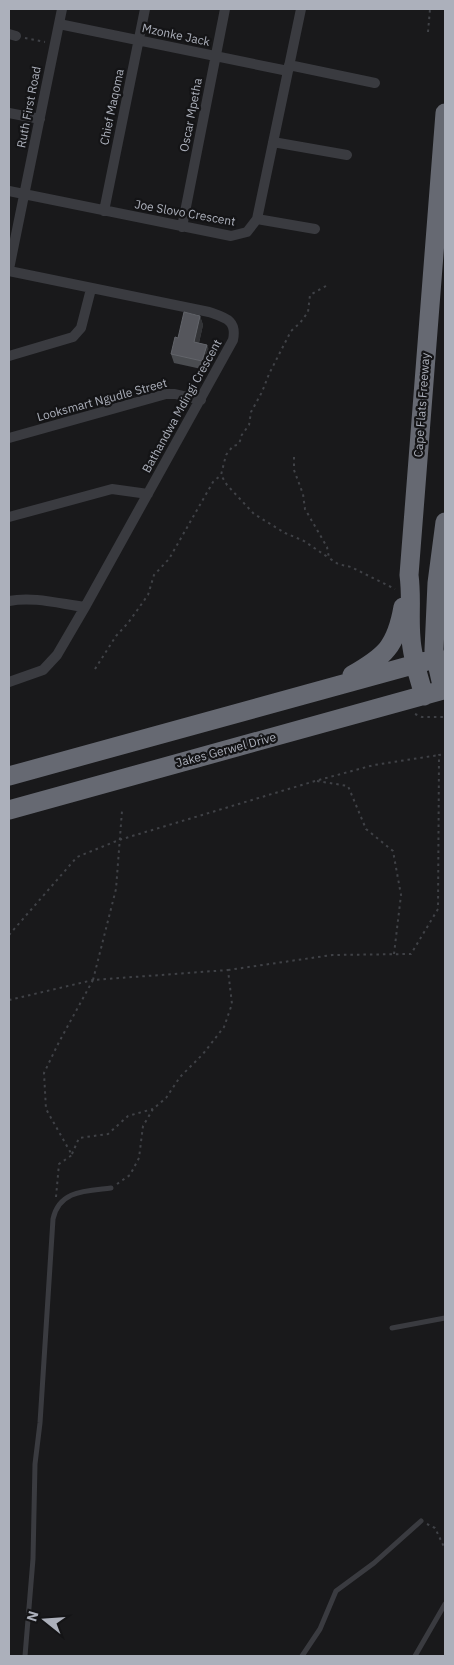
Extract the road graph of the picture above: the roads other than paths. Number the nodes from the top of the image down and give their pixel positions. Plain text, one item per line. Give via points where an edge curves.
1 (62, 9) edge
2 (145, 9) edge
3 (225, 9) edge
4 (301, 9) edge
5 (59, 24) junction
6 (139, 40) junction
7 (216, 56) junction
8 (288, 68) junction
9 (375, 83) dead end
10 (9, 113) edge
11 (445, 113) edge
12 (40, 119) junction
13 (273, 142) junction
14 (347, 155) dead end
15 (9, 191) edge
16 (25, 194) junction
17 (104, 211) junction
18 (257, 219) junction
19 (182, 227) junction
20 (315, 229) dead end
21 (9, 270) edge
22 (91, 289) junction
23 (9, 356) edge
24 (201, 400) junction
25 (9, 438) edge
26 (148, 494) junction
27 (9, 517) edge
28 (445, 522) edge
29 (408, 575) junction
30 (437, 583) junction
31 (9, 601) edge
32 (85, 607) junction
33 (445, 616) edge
34 (435, 658) junction
35 (415, 664) junction
36 (9, 682) edge
37 (339, 685) junction
38 (424, 696) junction
39 (9, 776) edge
40 (9, 810) edge
41 (111, 1188) road end
42 (445, 1318) edge
43 (392, 1328) dead end
44 (421, 1521) road end
45 (445, 1604) edge
46 (25, 1656) edge
47 (302, 1656) edge
48 (415, 1656) edge

1 - 5 street, Ruth First Road
2 - 6 street, Chief Maqoma
3 - 7 street, Oscar Mpetha
4 - 8 street
5 - 6 street, Mzonke Jack
5 - 12 street, Ruth First Road
6 - 7 street, Mzonke Jack
6 - 17 street, Chief Maqoma
7 - 8 street, Mzonke Jack
7 - 19 street, Oscar Mpetha
8 - 9 street, Mzonke Jack
8 - 13 street
10 - 12 street
11 - 29 highway, Cape Flats Freeway
12 - 16 street, Ruth First Road
13 - 14 street
13 - 18 street
15 - 16 street, Joe Slovo Crescent
16 - 17 street, Joe Slovo Crescent
16 - 21 street, Ruth First Road
17 - 19 street, Joe Slovo Crescent
18 - 19 street, Joe Slovo Crescent via 247,232 237,236
18 - 20 street
21 - 22 street, Bathandwa Mdingi Crescent
22 - 23 street via 78,334
22 - 24 street, Bathandwa Mdingi Crescent via 209,312 229,320 233,326 233,340
24 - 25 street, Looksmart Ngudle Street via 166,394
24 - 26 street, Bathandwa Mdingi Crescent
26 - 27 street via 112,489
26 - 32 street, Bathandwa Mdingi Crescent
28 - 30 highway
29 - 35 highway, Cape Flats Freeway via 410,636
29 - 37 highway via 401,621 391,646
30 - 33 highway
30 - 34 highway
31 - 32 street via 33,600
32 - 36 street, Bathandwa Mdingi Crescent via 48,666 37,674
34 - 35 highway
34 - 38 highway, Jakes Gerwel Drive via 443,690
35 - 37 highway
35 - 38 highway, Cape Flats Freeway
37 - 39 highway
38 - 40 highway, Jakes Gerwel Drive
41 - 46 lane via 74,1193 54,1211 40,1424 34,1464 33,1559
42 - 43 lane
44 - 47 lane via 374,1563 336,1591 320,1628
45 - 48 lane

